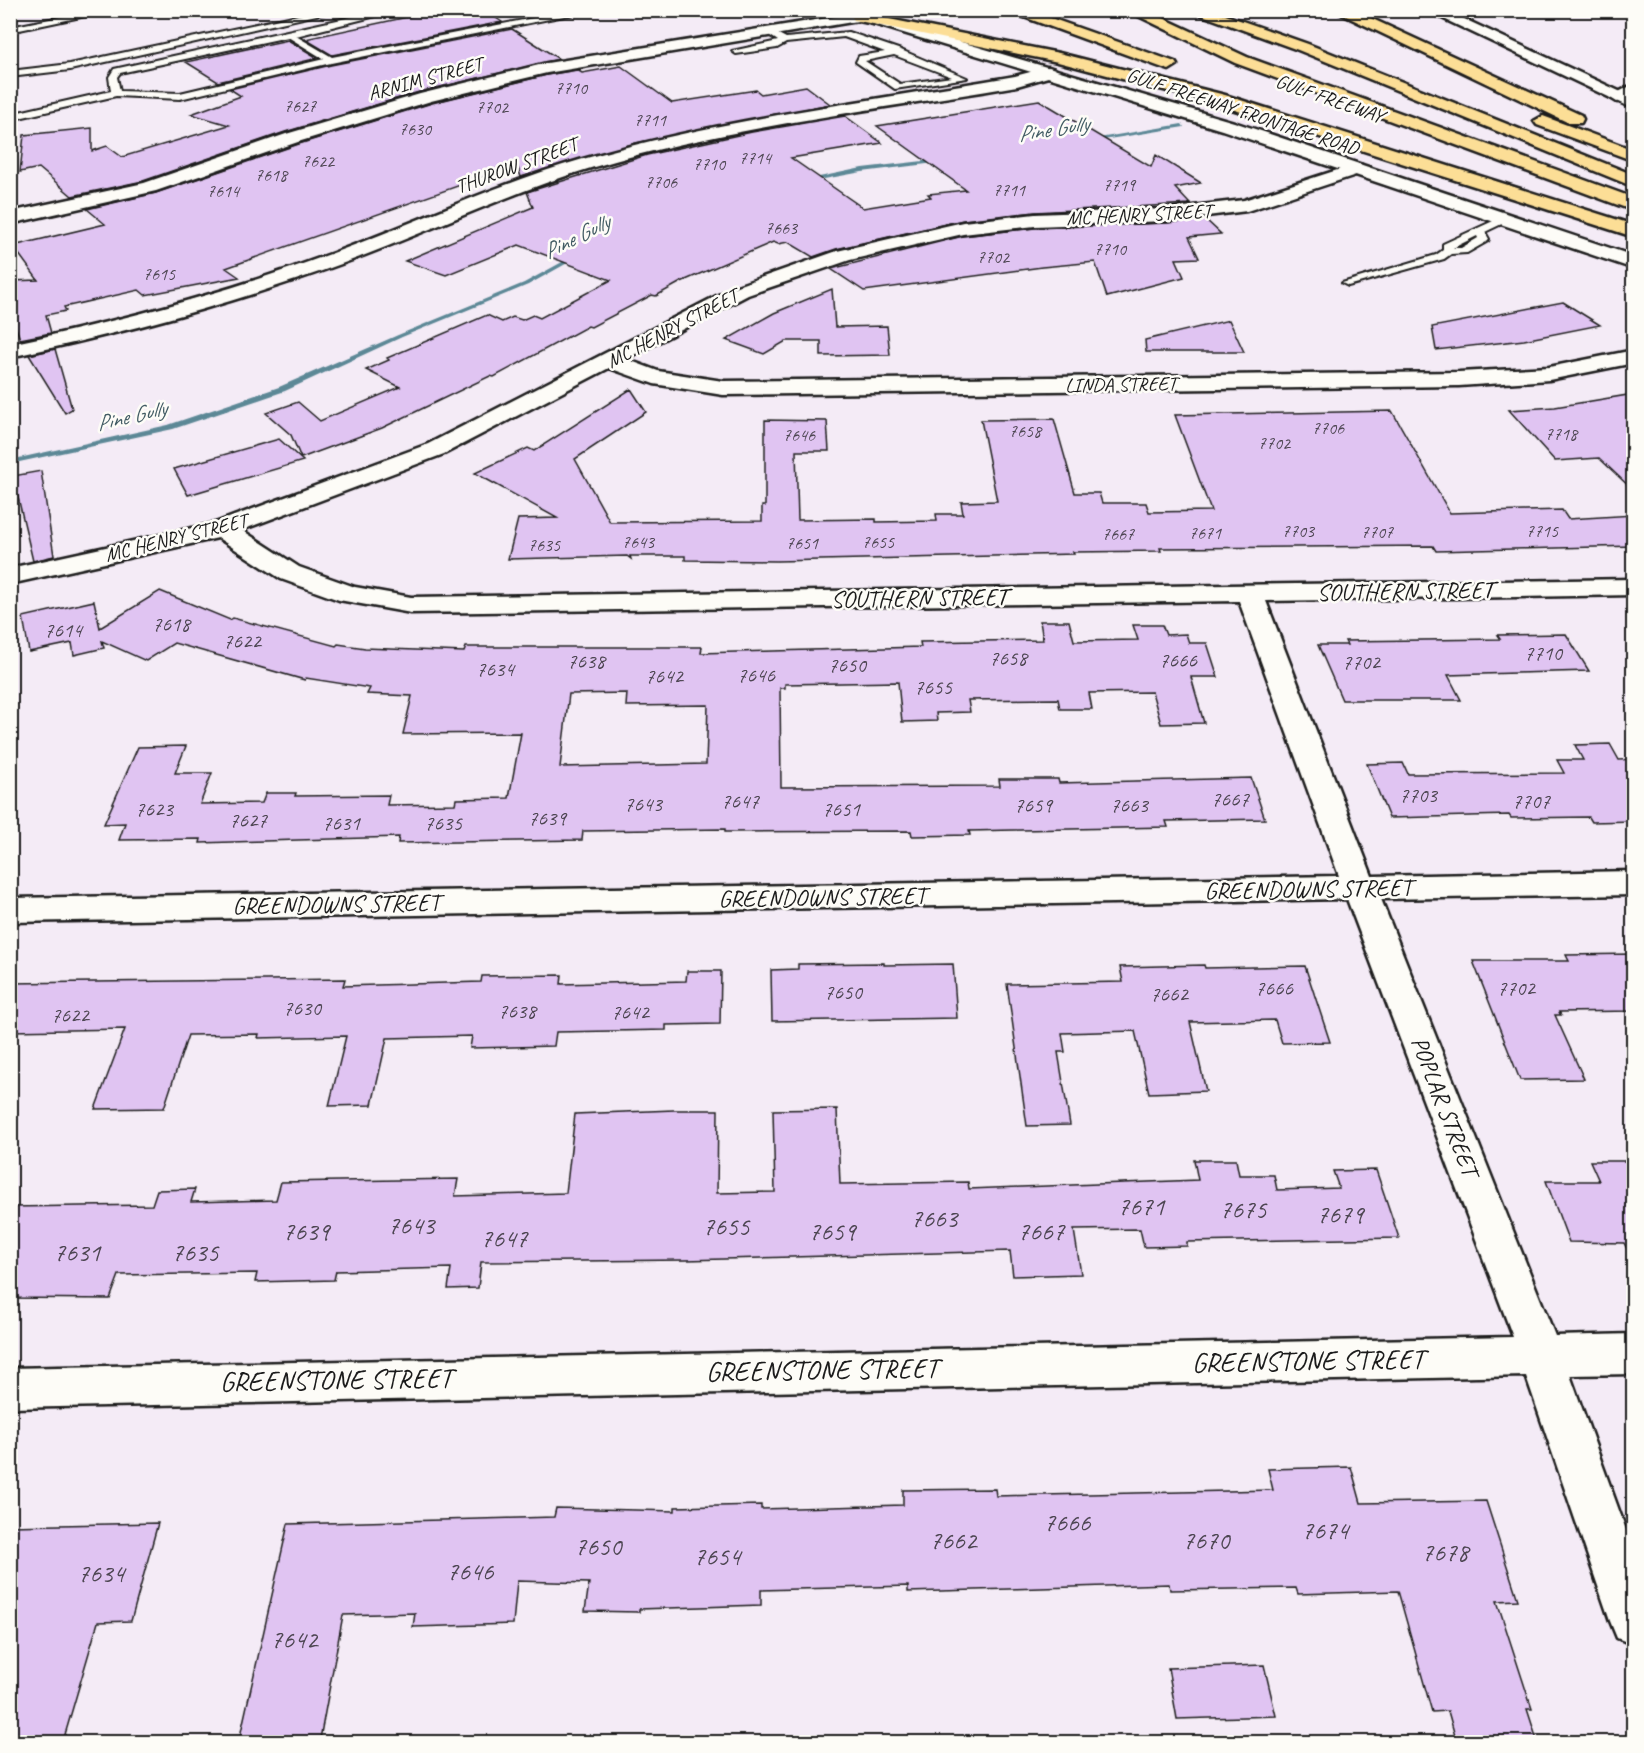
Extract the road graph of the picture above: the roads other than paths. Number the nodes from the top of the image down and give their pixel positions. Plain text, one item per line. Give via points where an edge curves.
1 (110, 10) edge
2 (335, 10) edge
3 (396, 10) edge
4 (590, 10) edge
5 (835, 10) edge
6 (1133, 10) edge
7 (1195, 10) edge
8 (1230, 10) edge
9 (1340, 10) edge
10 (1432, 10) edge
11 (1006, 12) edge
12 (859, 17) junction
13 (10, 30) edge
14 (769, 31) junction
15 (292, 34) junction
16 (784, 41) junction
17 (736, 51) dead end
18 (898, 52) junction
19 (1358, 52) dead end
20 (331, 60) junction
21 (1183, 70) dead end
22 (1049, 72) junction
23 (10, 74) edge
24 (963, 78) junction
25 (1205, 78) dead end
26 (981, 87) junction
27 (1634, 90) edge
28 (116, 93) junction
29 (1617, 97) junction
30 (1634, 104) edge
31 (1530, 116) dead end
32 (10, 117) edge
33 (1634, 154) edge
34 (1356, 169) junction
35 (1634, 182) edge
36 (1634, 205) edge
37 (10, 218) edge
38 (1504, 219) junction
39 (1634, 226) edge
40 (1634, 231) edge
41 (1634, 262) edge
42 (1348, 283) dead end
43 (10, 351) edge
44 (1634, 356) edge
45 (609, 361) junction
46 (222, 529) junction
47 (10, 576) edge
48 (1634, 587) edge
49 (1250, 593) junction
50 (1634, 883) edge
51 (1360, 889) junction
52 (10, 910) edge
53 (1634, 1354) edge
54 (1541, 1355) junction
55 (10, 1388) edge
56 (1634, 1621) edge

1 - 13 lane
2 - 23 lane via 70,66
3 - 15 lane
4 - 20 lane
5 - 12 street, GULF FREEWAY FRONTAGE ROAD
6 - 36 highway via 1210,48 1332,96
7 - 35 highway, GULF FREEWAY via 1304,47
8 - 19 highway
9 - 33 highway via 1587,124
10 - 29 street
11 - 21 highway
12 - 14 street, ARNIM STREET
12 - 22 street, GULF FREEWAY FRONTAGE ROAD
12 - 40 highway via 1047,56 1208,96
14 - 16 lane
14 - 37 street, ARNIM STREET via 547,68 426,97 148,188
15 - 20 lane
15 - 28 lane via 117,71 113,77
16 - 17 lane
16 - 18 lane via 840,33
18 - 24 lane
18 - 24 lane via 862,58 860,62 898,87
20 - 28 lane via 180,96
22 - 26 street, THUROW STREET
22 - 34 street, GULF FREEWAY FRONTAGE ROAD
24 - 26 lane
25 - 39 highway, GULF FREEWAY
26 - 43 street, THUROW STREET via 740,128 601,160 529,182 260,285
27 - 29 street
28 - 32 lane
29 - 30 street
31 - 33 highway
34 - 38 street, GULF FREEWAY FRONTAGE ROAD
34 - 45 street, MC HENRY STREET via 1247,205 1167,215 1035,220 963,228 844,255 741,291
38 - 41 street, GULF FREEWAY FRONTAGE ROAD
38 - 42 lane via 1480,233 1467,234 1447,246 1449,252 1440,257
44 - 45 street, LINDA STREET via 1554,371 1402,381 723,388 654,377
45 - 46 street, MC HENRY STREET via 436,450
46 - 47 street, MC HENRY STREET
46 - 49 street, SOUTHERN STREET via 290,573 349,594 411,605
48 - 49 street, SOUTHERN STREET
49 - 51 street, POPLAR STREET
50 - 51 street, GREENDOWNS STREET
51 - 52 street, GREENDOWNS STREET
51 - 54 street, POPLAR STREET
53 - 54 street, GREENSTONE STREET
54 - 55 street, GREENSTONE STREET
54 - 56 street, POPLAR STREET

